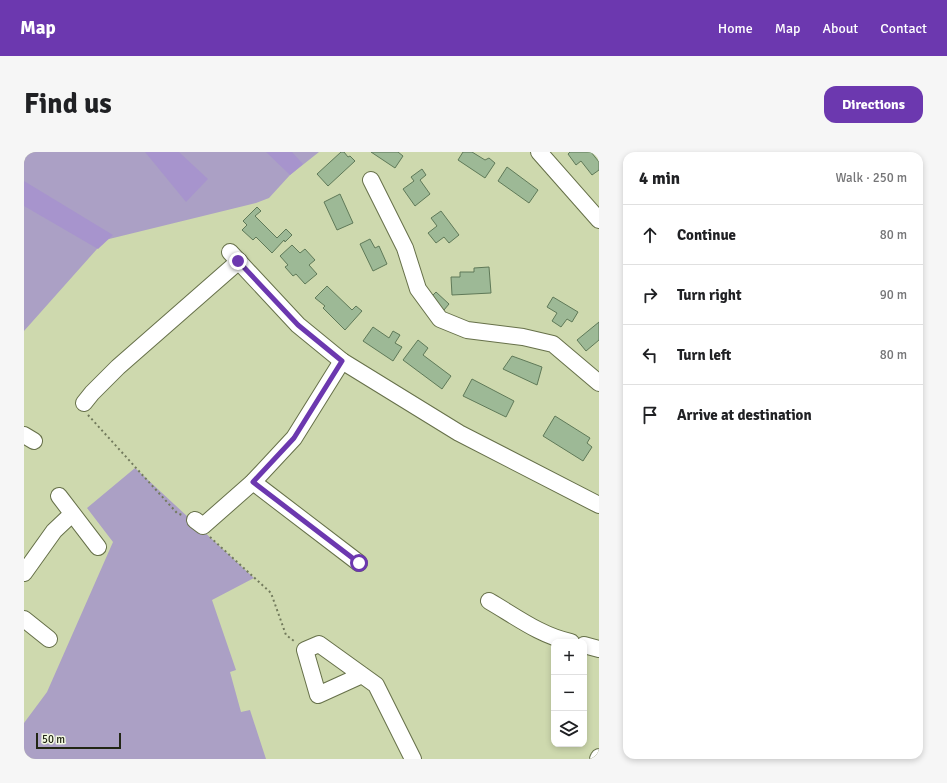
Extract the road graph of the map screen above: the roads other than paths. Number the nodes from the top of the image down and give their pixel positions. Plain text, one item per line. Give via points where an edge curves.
1 (539, 152) edge
2 (371, 180) dead end
3 (599, 220) edge
4 (342, 361) junction
5 (599, 383) edge
6 (86, 393) road end
7 (253, 482) junction
8 (59, 496) dead end
9 (599, 505) edge
10 (72, 514) junction
11 (199, 523) road end
12 (98, 548) dead end
13 (359, 563) dead end
14 (24, 573) edge
15 (489, 601) dead end
16 (24, 619) edge
17 (49, 639) dead end
18 (562, 639) edge
19 (587, 646) edge
20 (599, 649) edge
21 (362, 675) junction
22 (413, 759) edge

1 - 3 street
2 - 5 street via 404,248 418,289 440,319 467,330 523,337 553,344
4 - 6 street via 298,325 234,256
4 - 7 street via 294,438
4 - 9 street via 459,433
7 - 11 street
7 - 13 street
8 - 10 street
10 - 12 street
10 - 14 street via 54,531
15 - 18 street via 546,634
16 - 17 street
19 - 20 street
21 - 21 street via 319,644 305,650 318,695
21 - 22 street via 376,685

